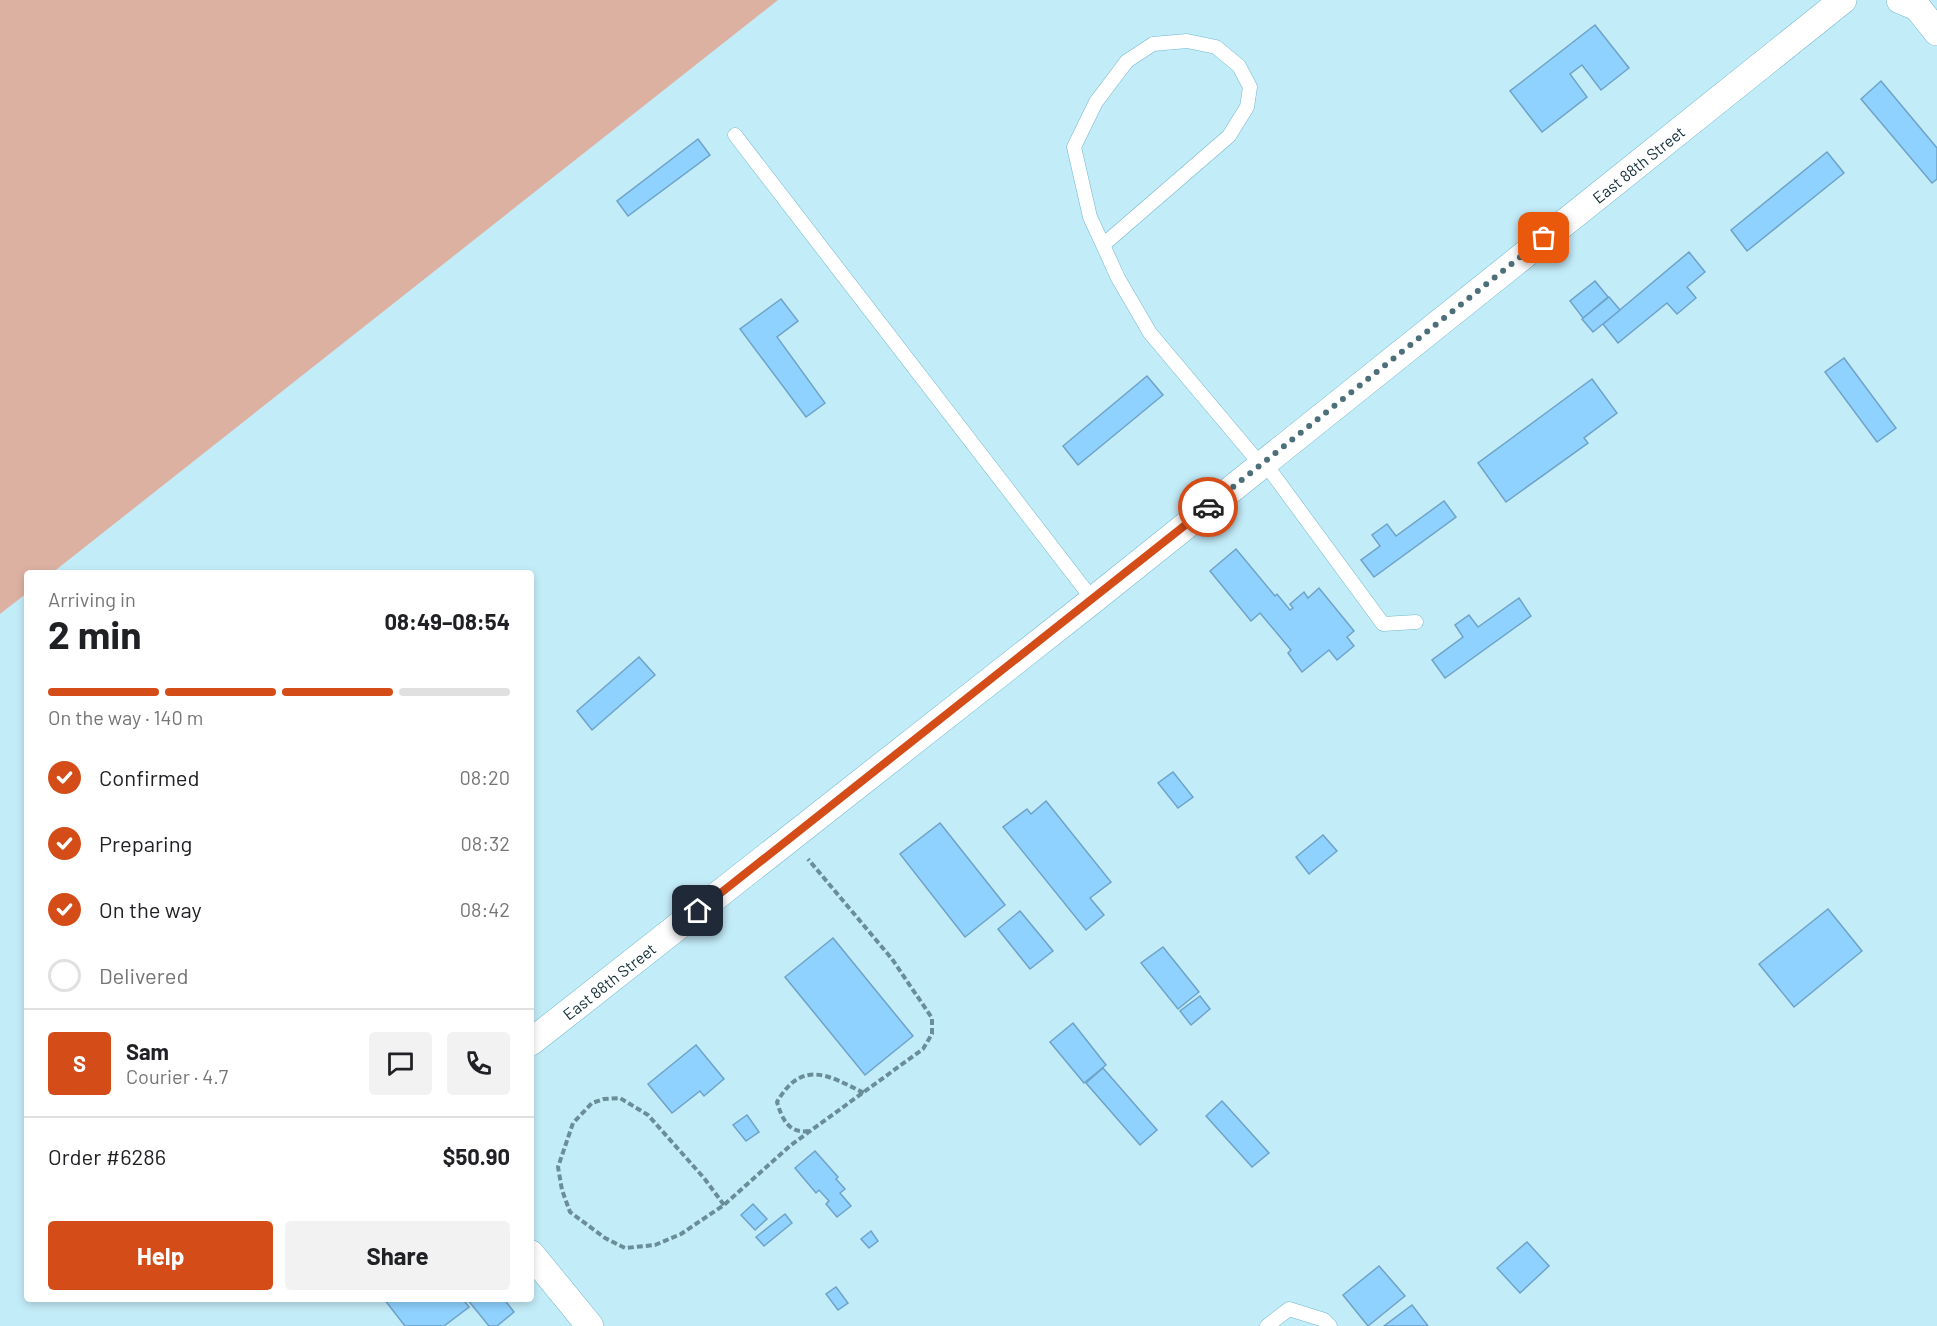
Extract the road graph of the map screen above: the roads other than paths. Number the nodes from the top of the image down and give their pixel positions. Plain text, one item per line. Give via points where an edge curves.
1 (1843, 0) edge
2 (1908, 3) edge
3 (1937, 32) edge
4 (735, 135) dead end
5 (1103, 245) junction
6 (1263, 464) junction
7 (1093, 600) junction
8 (1416, 621) dead end
9 (534, 1040) edge
10 (534, 1258) edge
11 (590, 1326) edge
12 (1267, 1326) edge
13 (1330, 1326) edge

1 - 6 street, East 88th Street
2 - 3 street
4 - 7 lane
5 - 5 lane via 1090,217 1074,147 1096,102 1127,61 1153,44 1186,40 1216,47 1239,66 1250,87 1247,107 1229,136
5 - 6 lane via 1150,333
6 - 7 street, East 88th Street
6 - 8 lane via 1383,624
7 - 9 street, East 88th Street
10 - 11 street
12 - 13 lane via 1289,1309 1324,1320

